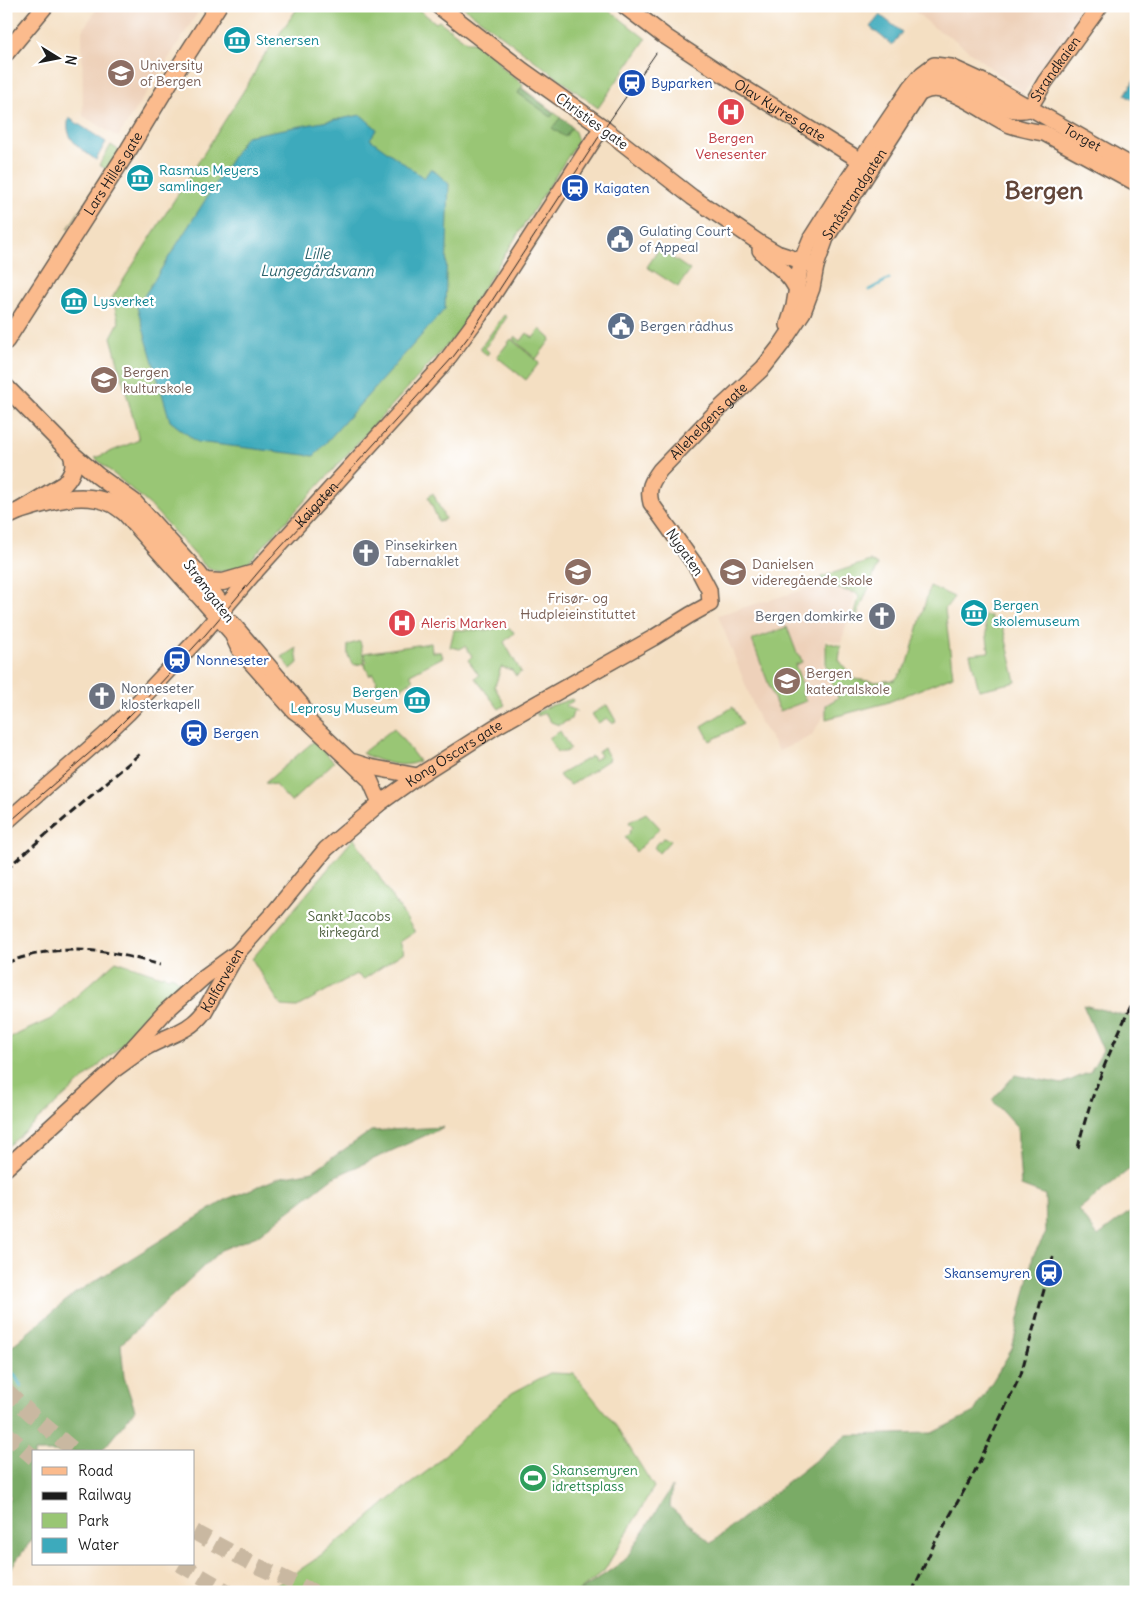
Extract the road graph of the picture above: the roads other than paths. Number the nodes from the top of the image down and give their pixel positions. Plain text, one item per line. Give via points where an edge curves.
1 (45, 6) edge
2 (218, 6) edge
3 (440, 6) edge
4 (625, 6) edge
5 (1100, 6) edge
6 (663, 35) joint
7 (6, 53) edge
8 (934, 66) joint
9 (920, 94) junction
10 (1029, 109) junction
11 (602, 128) junction
12 (861, 161) junction
13 (1136, 168) edge
14 (1136, 184) edge
15 (746, 234) junction
16 (808, 264) junction
17 (796, 288) junction
18 (6, 341) edge
19 (781, 346) junction
20 (6, 387) edge
21 (70, 454) junction
22 (651, 503) joint
23 (13, 514) edge
24 (254, 573) junction
25 (205, 581) junction
26 (710, 604) joint
27 (220, 612) junction
28 (350, 761) junction
29 (418, 776) junction
30 (380, 803) junction
31 (6, 822) edge
32 (238, 952) junction
33 (111, 1072) junction
34 (6, 1168) edge

1 - 7 highway
2 - 18 highway, Lars Hilles gate
3 - 11 highway, Christies gate
4 - 6 highway, Olav Kyrres gate
5 - 10 main road, Strandkaien
6 - 12 main road, Olav Kyrres gate
8 - 10 main road, Torget via 956,69
8 - 12 main road, Småstrandgaten via 910,88
9 - 10 main road via 928,85 947,79 1008,110
9 - 14 main road, Torget via 932,89 948,92 1004,122 1044,134
9 - 16 main road, Småstrandgaten
10 - 13 main road, Torget
11 - 15 main road, Christies gate
11 - 24 main road, Kaigaten via 480,315 443,365
12 - 16 main road, Småstrandgaten via 816,229
15 - 16 main road, Christies gate via 778,253
15 - 17 main road, Christies gate via 766,256 786,271
16 - 17 main road, Allehelgens gate
16 - 19 main road, Allehelgens gate via 812,288 803,312
17 - 19 main road, Allehelgens gate via 792,317
19 - 22 main road, Allehelgens gate via 660,470 650,484
20 - 21 highway
21 - 23 highway via 74,465 69,479
21 - 25 highway, Strømgaten via 134,502
22 - 26 main road, Nygaten via 698,569 708,590
23 - 27 highway, Strømgaten via 70,498 112,504 125,513
24 - 25 highway via 223,582
24 - 27 main road, Kaigaten
25 - 27 highway, Strømgaten
26 - 29 main road, Kong Oscars gate via 495,727
27 - 28 main road, Strømgaten via 239,649 256,670 294,711
27 - 31 main road, Kaigaten via 125,717
28 - 29 main road, Strømgaten
28 - 30 main road, Strømgaten via 370,780
29 - 30 main road, Kong Oscars gate
30 - 32 main road, Kong Oscars gate via 326,849
32 - 33 main road, Kalfarveien via 165,1012
32 - 33 main road, Kalfarveien via 204,1012 192,1026 148,1047
33 - 34 main road, Kalfarveien

